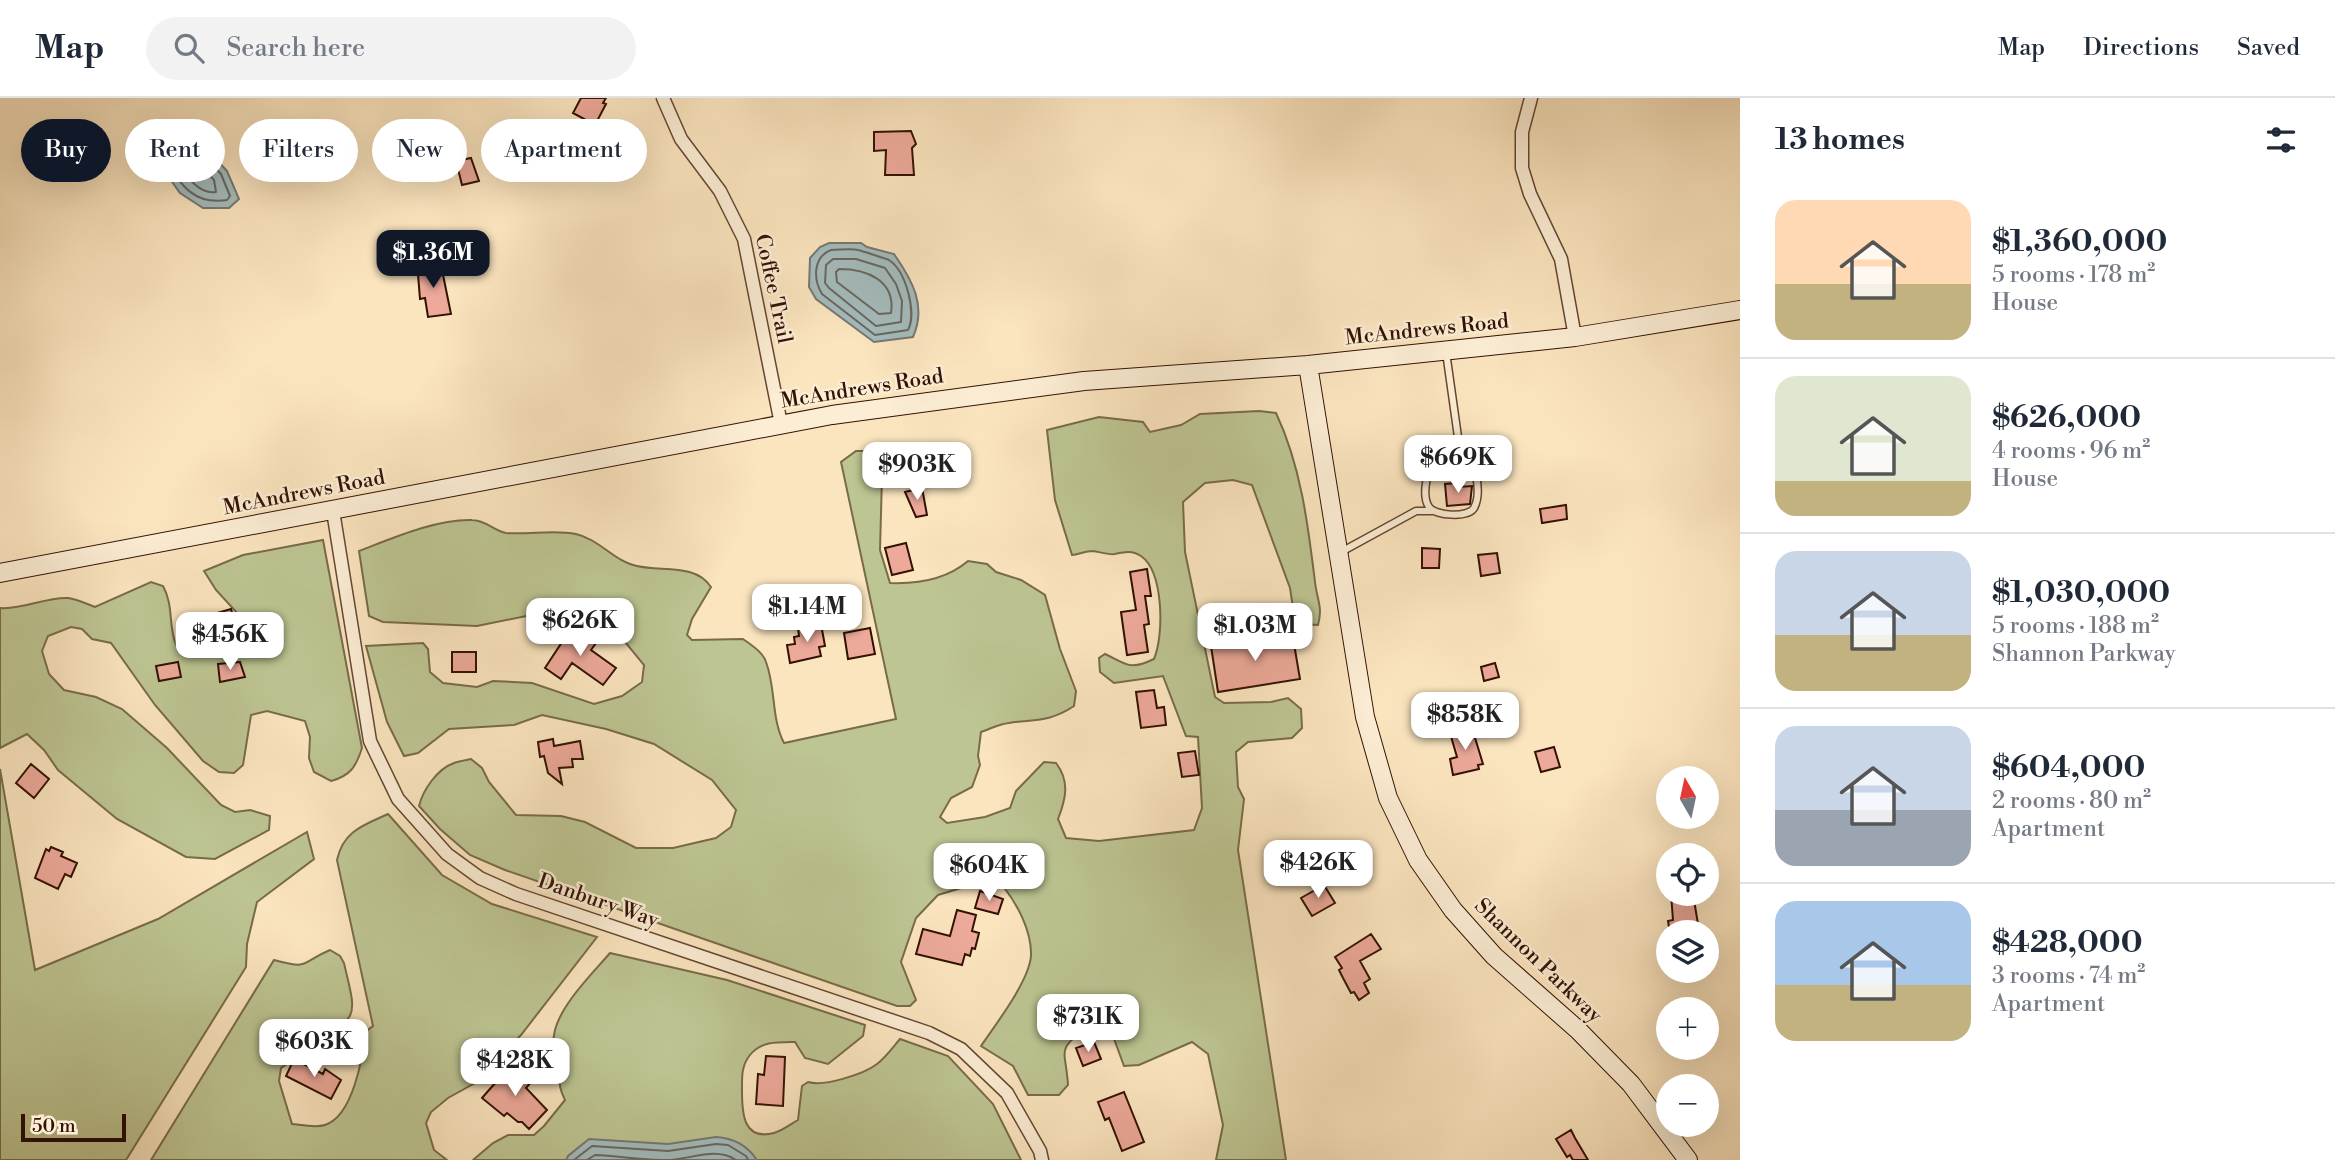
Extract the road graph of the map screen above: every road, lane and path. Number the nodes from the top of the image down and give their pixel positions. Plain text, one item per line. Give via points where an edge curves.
1 (663, 98) edge
2 (1531, 98) edge
3 (1740, 310) edge
4 (1575, 337) junction
5 (1446, 350) junction
6 (1308, 365) junction
7 (781, 424) junction
8 (1458, 437) junction
9 (333, 511) junction
10 (1433, 511) junction
11 (1339, 553) junction
12 (0, 573) edge
13 (1042, 1160) edge
14 (1688, 1160) edge

1 - 7 street, Coffee Trail via 681,139 720,191 744,239
2 - 4 street via 1522,132 1522,168 1561,259
3 - 4 main road, McAndrews Road
4 - 5 main road, McAndrews Road
5 - 6 main road, McAndrews Road
5 - 8 lane
6 - 7 main road, McAndrews Road via 1084,381
6 - 11 main road, Shannon Parkway
7 - 9 main road, McAndrews Road
8 - 10 lane via 1427,477 1425,491
8 - 10 lane via 1473,459 1478,487 1475,507 1461,515
9 - 12 main road, McAndrews Road
9 - 13 street, Danbury Way via 370,741 398,799 447,854 516,894 929,1032 961,1049 1007,1093
10 - 11 lane via 1416,512
11 - 14 main road, Shannon Parkway via 1366,717 1388,798 1418,860 1453,911 1494,956 1631,1084

